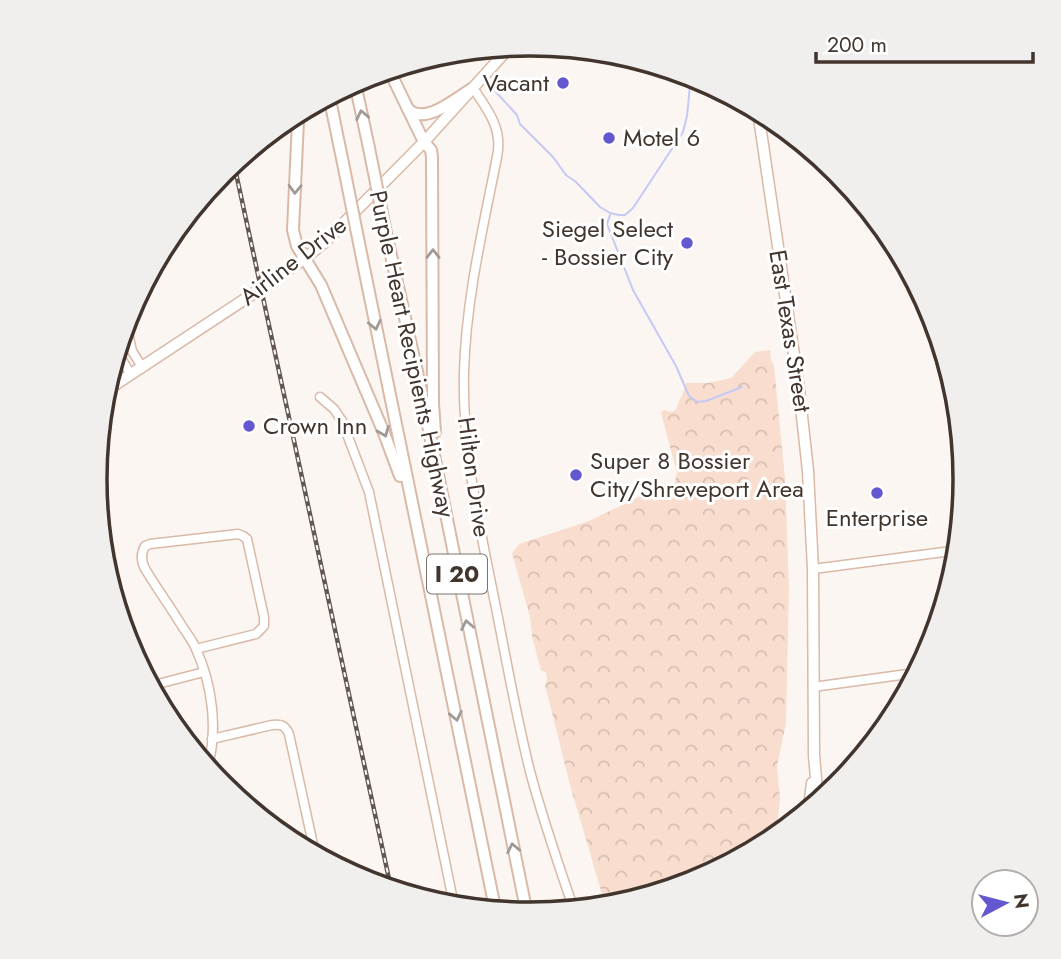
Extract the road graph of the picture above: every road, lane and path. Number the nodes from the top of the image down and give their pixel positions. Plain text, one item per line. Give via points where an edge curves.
1 (501, 57) edge
2 (393, 78) edge
3 (473, 88) junction
4 (357, 93) edge
5 (399, 93) junction
6 (331, 106) edge
7 (760, 123) edge
8 (298, 125) edge
9 (424, 142) junction
10 (304, 259) junction
11 (130, 341) edge
12 (124, 361) edge
13 (142, 367) junction
14 (131, 375) junction
15 (118, 383) edge
16 (320, 397) dead end
17 (441, 494) junction
18 (948, 552) edge
19 (424, 563) junction
20 (813, 569) junction
21 (196, 649) junction
22 (204, 672) junction
23 (906, 674) edge
24 (160, 683) edge
25 (813, 687) junction
26 (212, 739) junction
27 (210, 756) edge
28 (811, 797) edge
29 (313, 842) edge
30 (452, 896) edge
31 (494, 901) edge
32 (571, 901) edge
33 (525, 903) edge

1 - 3 main road, Airline Drive
2 - 5 highway
3 - 5 highway via 421,116 412,113
3 - 9 main road, Airline Drive
3 - 32 street, Hilton Drive via 496,124 499,151 466,333 464,395 470,472 526,753
17 -> 4 highway, Purple Heart Recipients Highway / I 20, bridge
5 - 9 highway
6 -> 19 highway, Purple Heart Recipients Highway / I 20, bridge
7 - 20 main road, East Texas Street via 805,435
8 -> 10 highway via 293,235
9 - 10 main road, Airline Drive
17 -> 9 highway via 433,403 432,157
10 - 13 main road, Airline Drive
10 -> 19 highway via 321,285 396,461
11 - 13 street
12 - 14 street
13 - 14 main road, Airline Drive
14 - 15 main road, Airline Drive
16 - 30 street via 342,421 369,492
33 -> 17 highway, Purple Heart Recipients Highway / I 20
18 - 20 street
19 -> 31 highway, Purple Heart Recipients Highway / I 20
20 - 25 main road, East Texas Street
21 - 21 street via 143,566 141,555 150,544 233,533 243,536 264,626 256,634
21 - 22 street
22 - 24 street
22 - 26 street via 212,705
23 - 25 street
25 - 28 main road, East Texas Street
26 - 27 street
26 - 29 street via 272,725 285,727

